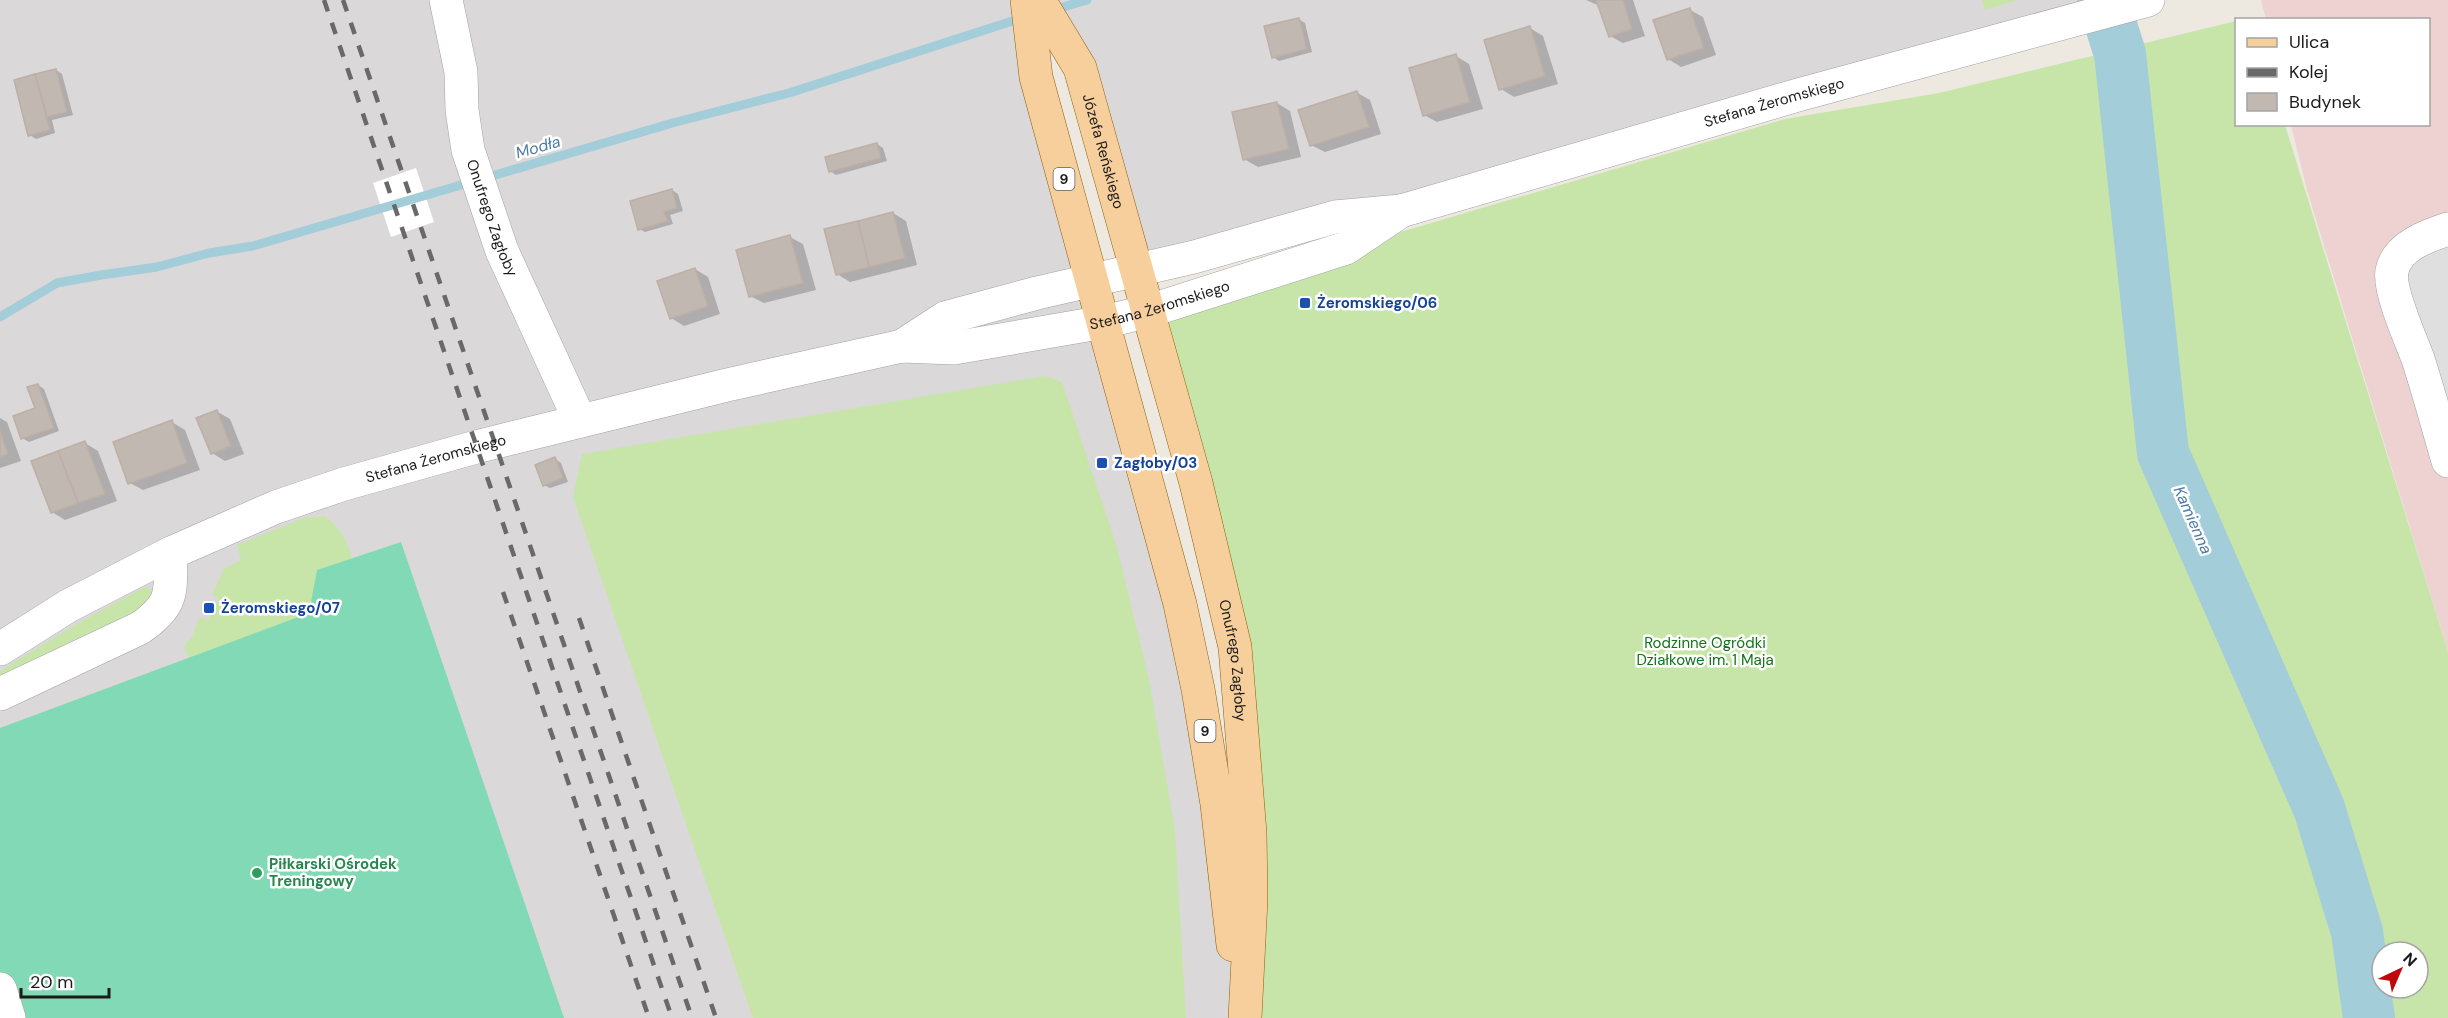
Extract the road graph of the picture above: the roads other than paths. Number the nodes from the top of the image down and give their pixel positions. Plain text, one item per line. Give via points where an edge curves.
1 (446, 0) edge
2 (1027, 0) edge
3 (1039, 0) edge
4 (2148, 0) edge
5 (1401, 212) junction
6 (2448, 229) edge
7 (1138, 271) junction
8 (1093, 281) junction
9 (1149, 311) junction
10 (1104, 322) junction
11 (902, 346) junction
12 (580, 421) junction
13 (2448, 461) edge
14 (171, 553) junction
15 (0, 649) edge
16 (0, 694) edge
17 (0, 989) edge
18 (9, 1018) edge
19 (1244, 1018) edge

1 - 12 street, Onufrego Zagłoby via 461,72 468,150 502,251
2 - 8 main road, 9 via 1036,77
3 - 7 main road, Józefa Reńskiego / 9 via 1080,68
4 - 5 street, Stefana Żeromskiego via 1798,95
5 - 7 street, Stefana Żeromskiego via 1335,217
5 - 9 street, Stefana Żeromskiego via 1346,248
6 - 13 street via 2416,242 2400,254 2391,272
7 - 8 street, Stefana Żeromskiego
7 - 9 main road, Józefa Reńskiego / 9
8 - 10 main road, 9
8 - 11 street, Stefana Żeromskiego via 945,318
9 - 10 street, Stefana Żeromskiego
9 - 19 main road, Onufrego Zagłoby / 9 via 1216,559 1235,647 1250,833 1251,900
10 - 11 street, Stefana Żeromskiego via 954,348
10 - 19 main road, Onufrego Zagłoby / 9 via 1180,604 1198,689
11 - 12 street, Stefana Żeromskiego
12 - 14 street, Stefana Żeromskiego via 344,484 276,507
14 - 15 street, Stefana Żeromskiego via 68,606
14 - 16 street via 170,596 153,619
17 - 18 street

